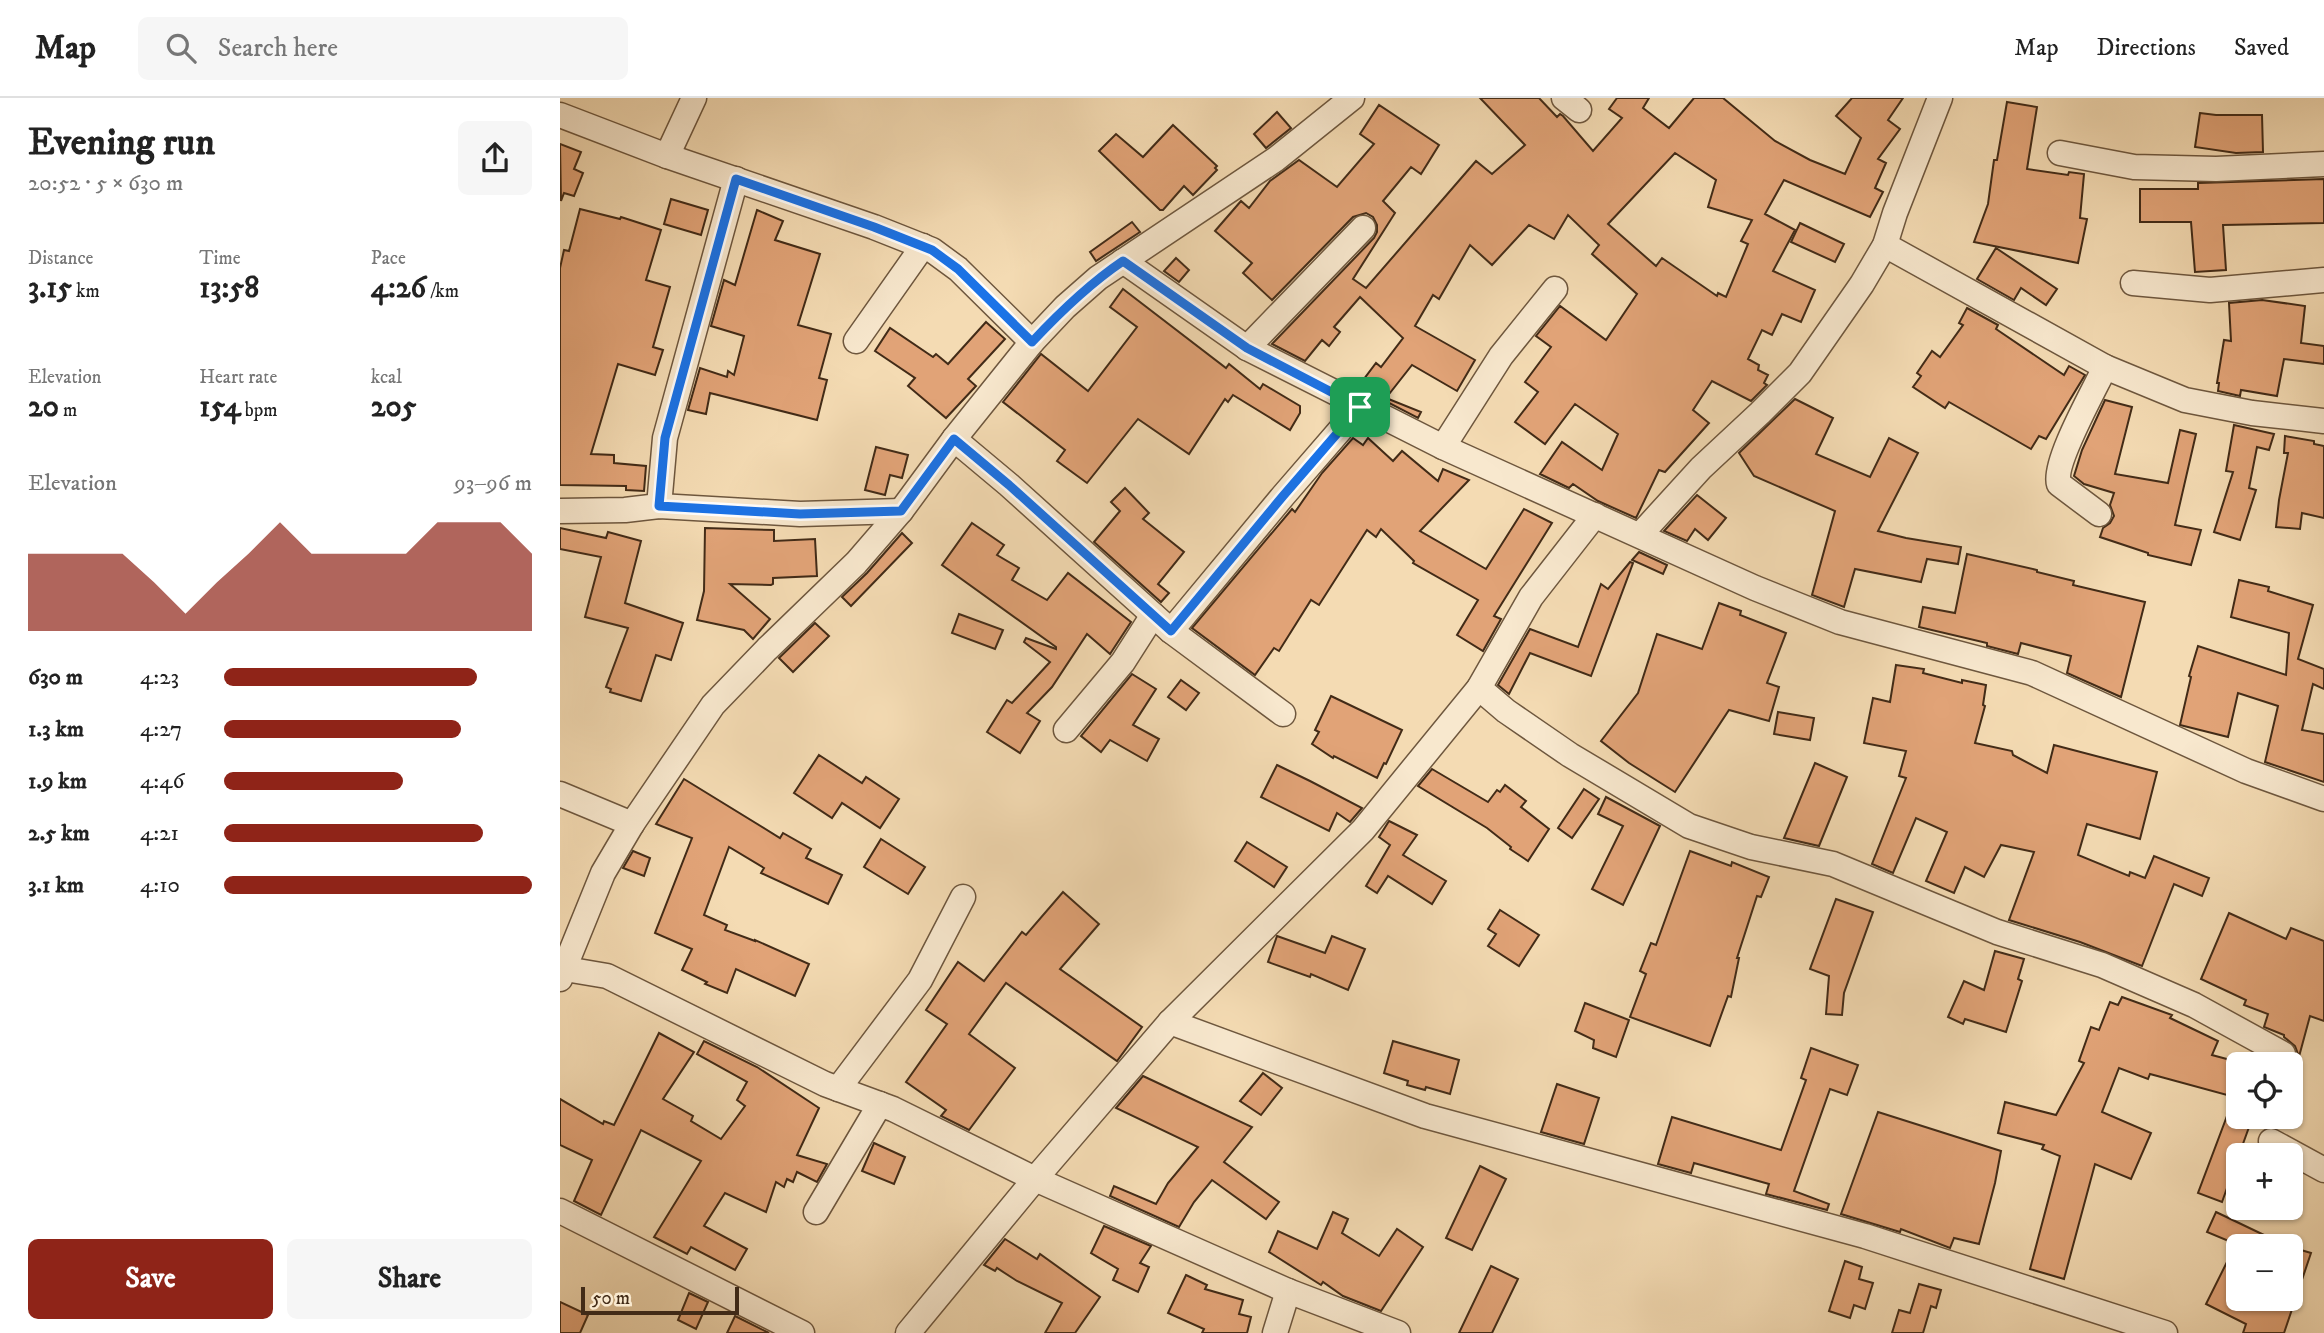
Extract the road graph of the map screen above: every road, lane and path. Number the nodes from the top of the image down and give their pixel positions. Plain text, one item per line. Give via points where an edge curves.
1 (694, 98) edge
2 (1352, 98) edge
3 (1940, 98) edge
4 (560, 115) edge
5 (2060, 153) dead end
6 (667, 156) junction
7 (2324, 163) edge
8 (736, 179) junction
9 (1363, 228) dead end
10 (1885, 245) junction
11 (923, 246) junction
12 (1123, 261) junction
13 (2324, 279) edge
14 (2133, 283) dead end
15 (1555, 289) dead end
16 (856, 341) dead end
17 (1032, 342) junction
18 (1247, 348) junction
19 (2105, 367) junction
20 (1360, 407) junction
21 (2324, 421) edge
22 (954, 439) junction
23 (1444, 447) junction
24 (659, 506) junction
25 (560, 511) edge
26 (901, 511) junction
27 (2099, 514) dead end
28 (1595, 515) junction
29 (1640, 534) junction
30 (1162, 623) junction
31 (1479, 688) junction
32 (1283, 715) dead end
33 (1066, 730) dead end
34 (560, 793) edge
35 (2324, 799) edge
36 (632, 824) junction
37 (963, 897) dead end
38 (561, 972) edge
39 (1170, 1022) junction
40 (2279, 1052) edge
41 (838, 1089) junction
42 (880, 1104) junction
43 (2271, 1141) dead end
44 (2324, 1170) edge
45 (1035, 1179) junction
46 (560, 1211) edge
47 (816, 1212) dead end
48 (1288, 1291) junction
49 (802, 1333) edge
50 (908, 1333) edge
51 (1275, 1333) edge
52 (1398, 1333) edge
53 (2165, 1333) edge

1 - 6 street
2 - 12 street via 1276,159
3 - 10 street
4 - 6 street
5 - 7 street via 2134,167 2216,169
6 - 8 street
8 - 11 street
8 - 24 street via 665,438
9 - 18 street
10 - 19 street
10 - 29 street via 1800,373
11 - 16 street
11 - 17 street via 958,269
12 - 17 street via 1065,307
12 - 18 street
13 - 14 street via 2210,290
15 - 23 street via 1501,356
17 - 22 street
18 - 20 street
19 - 21 street via 2185,400
19 - 27 street via 2071,436 2057,477 2059,484
20 - 23 street
20 - 30 street
22 - 26 street
22 - 30 street
23 - 28 street
24 - 25 street
24 - 26 street via 800,514
26 - 36 street via 856,563 713,705
28 - 29 street
28 - 31 street via 1531,597
29 - 35 street via 1755,589 1840,621 2032,673 2246,771
30 - 32 street
30 - 33 street
31 - 39 street via 1363,830
31 - 40 street via 1570,755 1689,826 1751,847 1833,864 1997,932 2102,965 2194,1005
34 - 36 street
36 - 38 street via 603,873
37 - 41 street via 920,980
38 - 41 street via 607,976
39 - 45 street
39 - 53 street via 1425,1115 1865,1236
41 - 42 street
42 - 45 street
42 - 47 street
43 - 44 street
45 - 48 street
45 - 50 street
46 - 49 street
48 - 51 street
48 - 52 street

